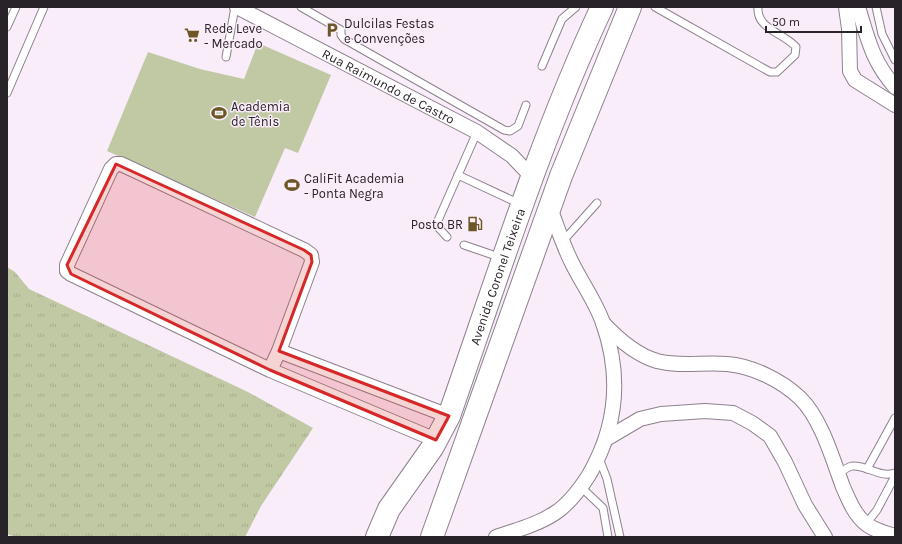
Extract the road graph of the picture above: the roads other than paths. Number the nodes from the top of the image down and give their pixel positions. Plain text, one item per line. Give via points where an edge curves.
1 (16, 7) edge
2 (44, 7) edge
3 (236, 7) edge
4 (301, 7) edge
5 (576, 7) edge
6 (602, 7) edge
7 (630, 7) edge
8 (655, 7) edge
9 (758, 7) edge
10 (846, 7) edge
11 (858, 7) edge
12 (876, 7) edge
13 (7, 27) edge
14 (871, 50) junction
15 (850, 54) junction
16 (226, 57) dead end
17 (895, 60) edge
18 (542, 66) dead end
19 (882, 73) junction
20 (867, 87) junction
21 (895, 87) edge
22 (7, 92) edge
23 (526, 105) dead end
24 (895, 105) edge
25 (477, 132) junction
26 (458, 175) junction
27 (532, 177) junction
28 (597, 203) dead end
29 (523, 205) junction
30 (550, 208) junction
31 (447, 237) dead end
32 (563, 241) junction
33 (464, 245) dead end
34 (504, 259) junction
35 (603, 323) junction
36 (279, 351) junction
37 (270, 370) junction
38 (449, 416) junction
39 (895, 418) edge
40 (606, 439) junction
41 (436, 440) junction
42 (599, 458) junction
43 (867, 468) junction
44 (895, 472) edge
45 (838, 474) junction
46 (895, 476) edge
47 (580, 487) junction
48 (866, 524) junction
49 (895, 536) edge
50 (377, 537) edge
51 (432, 537) edge
52 (496, 537) edge
53 (608, 537) edge
54 (620, 537) edge
55 (825, 537) edge

1 - 13 lane
2 - 22 lane
3 - 16 lane
3 - 25 street, Rua Raimundo de Castro
4 - 23 lane via 341,30 344,39 504,130 510,131 518,126
5 - 18 lane via 562,20
6 - 27 highway, Avenida Coronel Teixeira via 582,50
7 - 30 highway, Avenida Coronel Teixeira
8 - 9 lane via 770,72 777,72 795,54 796,47 763,23 758,17
10 - 15 street
11 - 14 street
12 - 17 lane via 882,34
14 - 15 street
14 - 19 street
15 - 20 street via 850,71 855,80
19 - 20 street
19 - 21 street
20 - 24 street
25 - 26 lane
25 - 27 street, Rua Raimundo de Castro via 512,156
26 - 29 lane
26 - 31 lane via 436,225
27 - 29 highway, Avenida Coronel Teixeira
28 - 32 lane
29 - 34 highway, Avenida Coronel Teixeira
30 - 32 street
30 - 51 highway, Avenida Coronel Teixeira
32 - 35 street via 570,260
33 - 34 lane
34 - 38 highway, Avenida Coronel Teixeira
35 - 40 street via 614,375 615,400
35 - 45 street via 631,348 657,361 682,365 727,364 754,370 782,384 800,398 817,423
36 - 37 street
36 - 37 street via 312,262 311,255 121,164 116,164 111,169 67,265 67,271
36 - 38 street
37 - 41 street
38 - 41 highway, Avenida Coronel Teixeira
39 - 43 lane
40 - 42 street
40 - 55 street via 640,419 661,414 705,411 733,413 770,436 804,505
41 - 50 highway, Avenida Coronel Teixeira via 389,509
42 - 47 street
42 - 54 lane via 607,479
43 - 44 lane via 880,474
43 - 45 lane via 852,466
45 - 48 street via 858,516
46 - 48 lane via 877,510
47 - 52 street via 573,497 555,512 533,524
47 - 53 lane via 603,508
48 - 49 street

